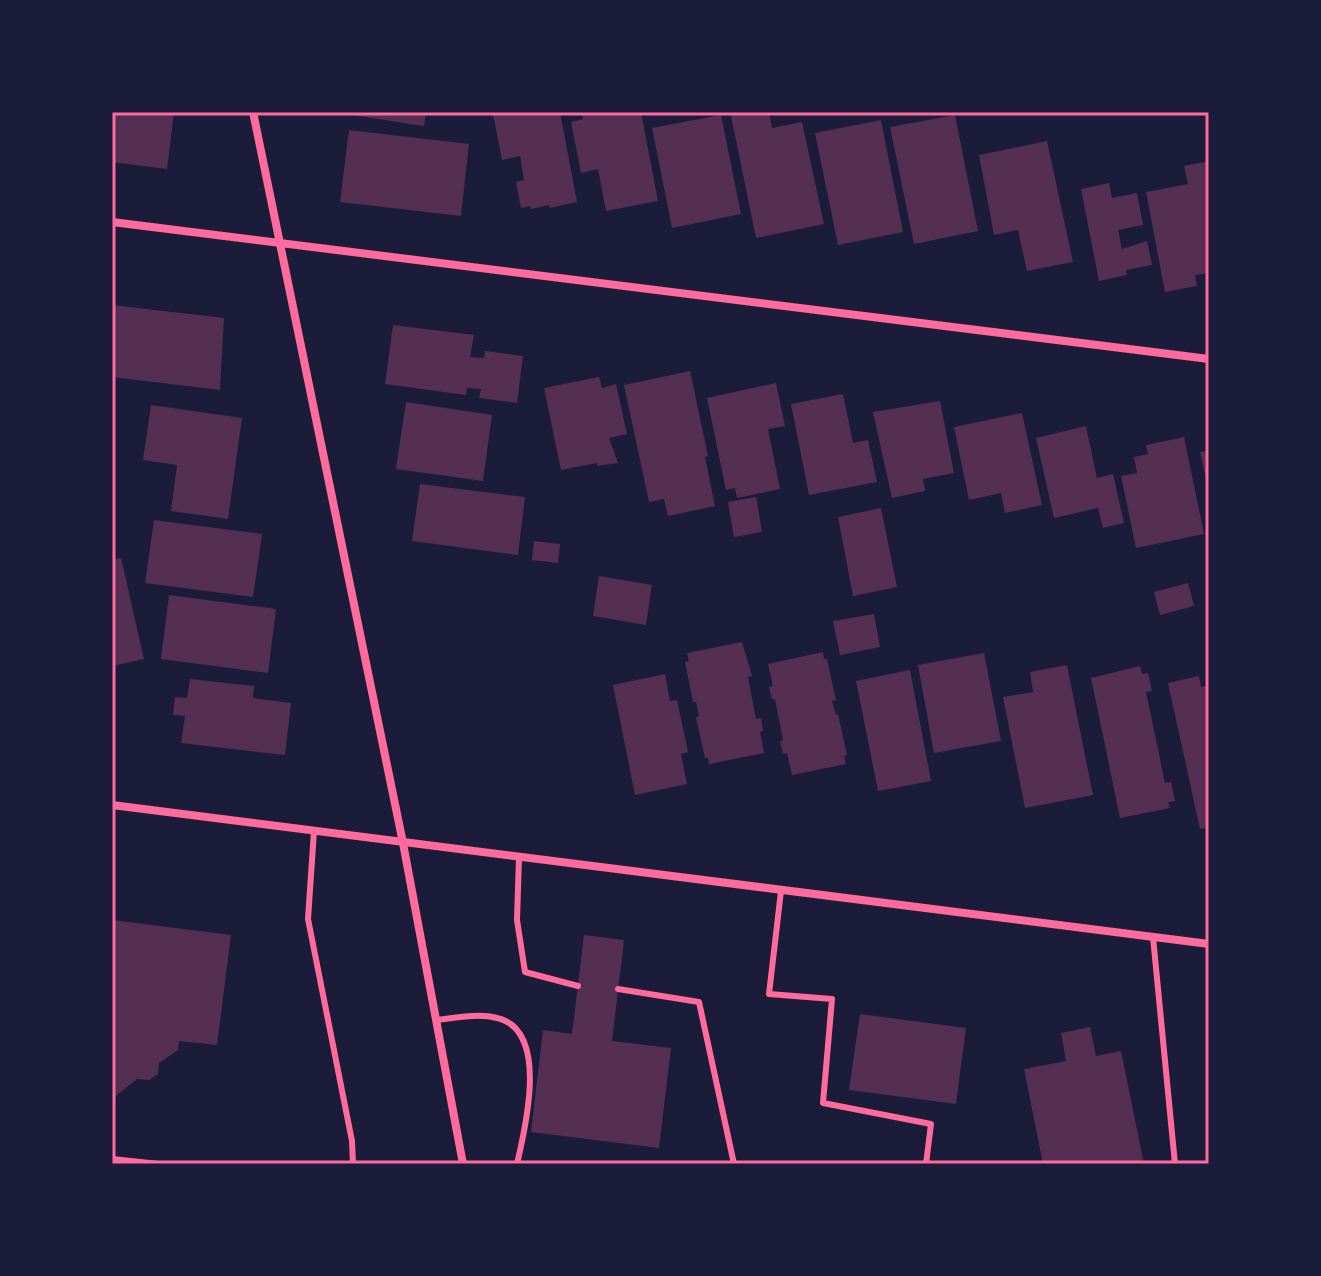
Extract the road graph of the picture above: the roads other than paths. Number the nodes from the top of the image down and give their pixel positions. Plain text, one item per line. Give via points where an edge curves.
1 (253, 112) edge
2 (112, 222) edge
3 (278, 242) junction
4 (1209, 359) edge
5 (112, 805) edge
6 (314, 831) junction
7 (403, 843) junction
8 (519, 857) junction
9 (781, 891) junction
10 (1153, 937) junction
11 (1209, 944) edge
12 (578, 986) dead end
13 (618, 989) dead end
14 (436, 1020) junction
15 (112, 1159) edge
16 (150, 1164) edge
17 (159, 1164) edge
18 (353, 1164) edge
19 (463, 1164) edge
20 (517, 1164) edge
21 (734, 1164) edge
22 (926, 1164) edge
23 (1175, 1164) edge

1 - 3 street
2 - 3 street
3 - 4 street
3 - 7 street
5 - 6 street
6 - 7 street
6 - 18 lane via 308,919
7 - 8 street
7 - 14 street
8 - 9 street
8 - 12 lane via 517,920 525,972
9 - 10 street
9 - 22 lane via 769,994 832,999 823,1103 931,1124
10 - 11 street
10 - 23 lane
13 - 21 lane via 699,1002
14 - 19 street
14 - 20 lane via 500,1018 524,1041 530,1061 529,1096
15 - 16 lane
16 - 17 lane

